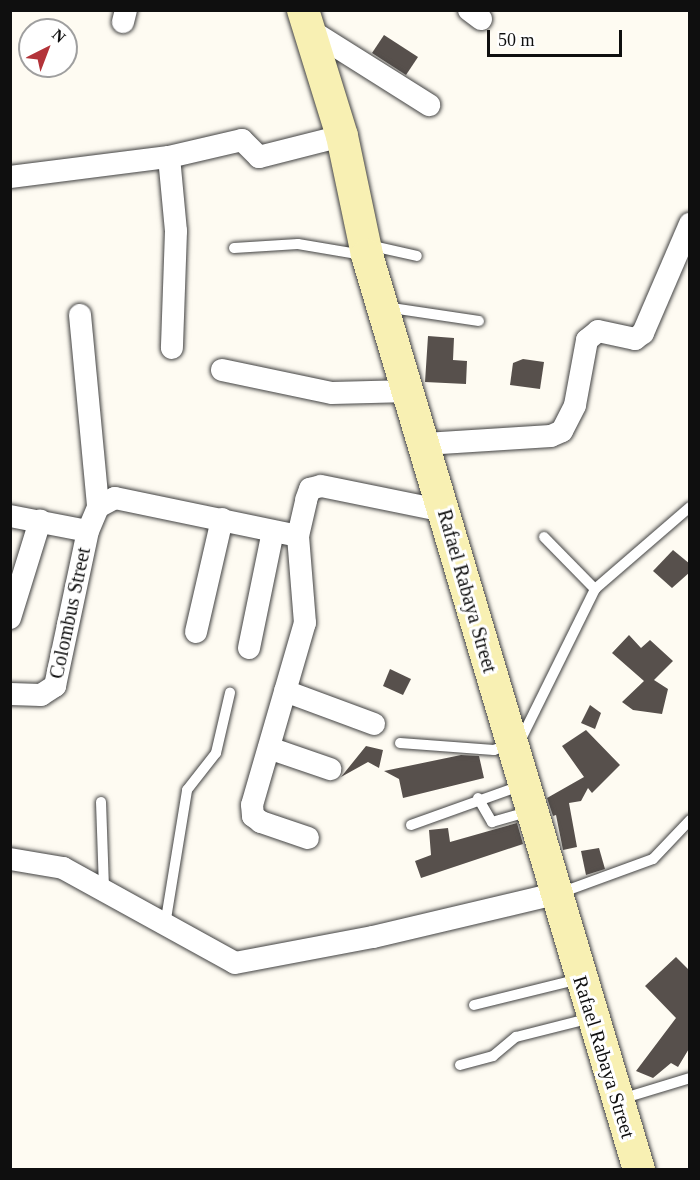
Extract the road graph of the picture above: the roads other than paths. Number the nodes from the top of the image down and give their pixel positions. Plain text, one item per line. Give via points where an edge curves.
1 (307, 20) edge
2 (429, 105) dead end
3 (342, 136) junction
4 (169, 157) junction
5 (10, 177) edge
6 (690, 224) edge
7 (234, 248) dead end
8 (365, 250) junction
9 (417, 256) dead end
10 (382, 307) junction
11 (80, 315) dead end
12 (479, 321) dead end
13 (172, 348) dead end
14 (222, 370) dead end
15 (410, 392) junction
16 (425, 444) junction
17 (106, 502) junction
18 (690, 507) edge
19 (444, 511) junction
20 (10, 516) edge
21 (222, 519) junction
22 (40, 520) junction
23 (88, 531) junction
24 (273, 531) junction
25 (298, 536) junction
26 (544, 537) dead end
27 (595, 589) junction
28 (10, 618) edge
29 (196, 632) dead end
30 (249, 648) dead end
31 (285, 691) junction
32 (230, 693) dead end
33 (10, 694) edge
34 (374, 724) dead end
35 (400, 743) dead end
36 (269, 748) junction
37 (512, 749) junction
38 (330, 769) dead end
39 (478, 798) junction
40 (528, 798) junction
41 (101, 802) dead end
42 (690, 820) edge
43 (411, 825) dead end
44 (308, 838) dead end
45 (10, 859) edge
46 (104, 891) junction
47 (559, 893) junction
48 (165, 927) junction
49 (579, 979) junction
50 (474, 1005) dead end
51 (591, 1018) junction
52 (460, 1065) dead end
53 (690, 1078) edge
54 (617, 1100) junction
55 (635, 1167) edge

1 - 2 street
1 - 3 main road, Rafael Rabaya Street
3 - 4 street via 259,157 242,140
3 - 8 main road, Rafael Rabaya Street
4 - 5 street
4 - 13 street via 176,231
6 - 16 street via 641,336 598,331 587,340 575,405 562,431 551,436
7 - 8 lane via 298,244
8 - 9 lane via 390,247
8 - 10 main road, Rafael Rabaya Street
10 - 12 lane
10 - 15 main road, Rafael Rabaya Street
11 - 17 street
14 - 15 street via 332,393
15 - 16 main road, Rafael Rabaya Street
16 - 19 main road, Rafael Rabaya Street
17 - 21 street
17 - 23 street, Colombus Street
18 - 27 lane
19 - 25 street via 321,486 310,489
19 - 37 main road, Rafael Rabaya Street
20 - 22 street
21 - 24 street
21 - 29 street
22 - 23 street
22 - 28 street
23 - 33 street, Colombus Street via 55,686 49,693
24 - 25 street
24 - 30 street
25 - 31 street via 305,623
26 - 27 lane
27 - 37 lane
31 - 34 street
31 - 36 street
32 - 48 lane via 216,753 187,790
35 - 37 lane
36 - 38 street
36 - 44 street via 253,816
37 - 40 main road, Rafael Rabaya Street
39 - 40 lane
39 - 40 lane via 492,822
39 - 43 lane
40 - 47 main road, Rafael Rabaya Street
41 - 46 lane
42 - 47 lane via 653,859
45 - 46 street via 63,868
46 - 48 street
47 - 48 street via 373,937 235,963
47 - 49 main road, Rafael Rabaya Street
49 - 50 lane
49 - 51 main road, Rafael Rabaya Street
51 - 52 lane via 516,1037 493,1056
51 - 54 main road, Rafael Rabaya Street
53 - 54 lane
54 - 55 main road, Rafael Rabaya Street

